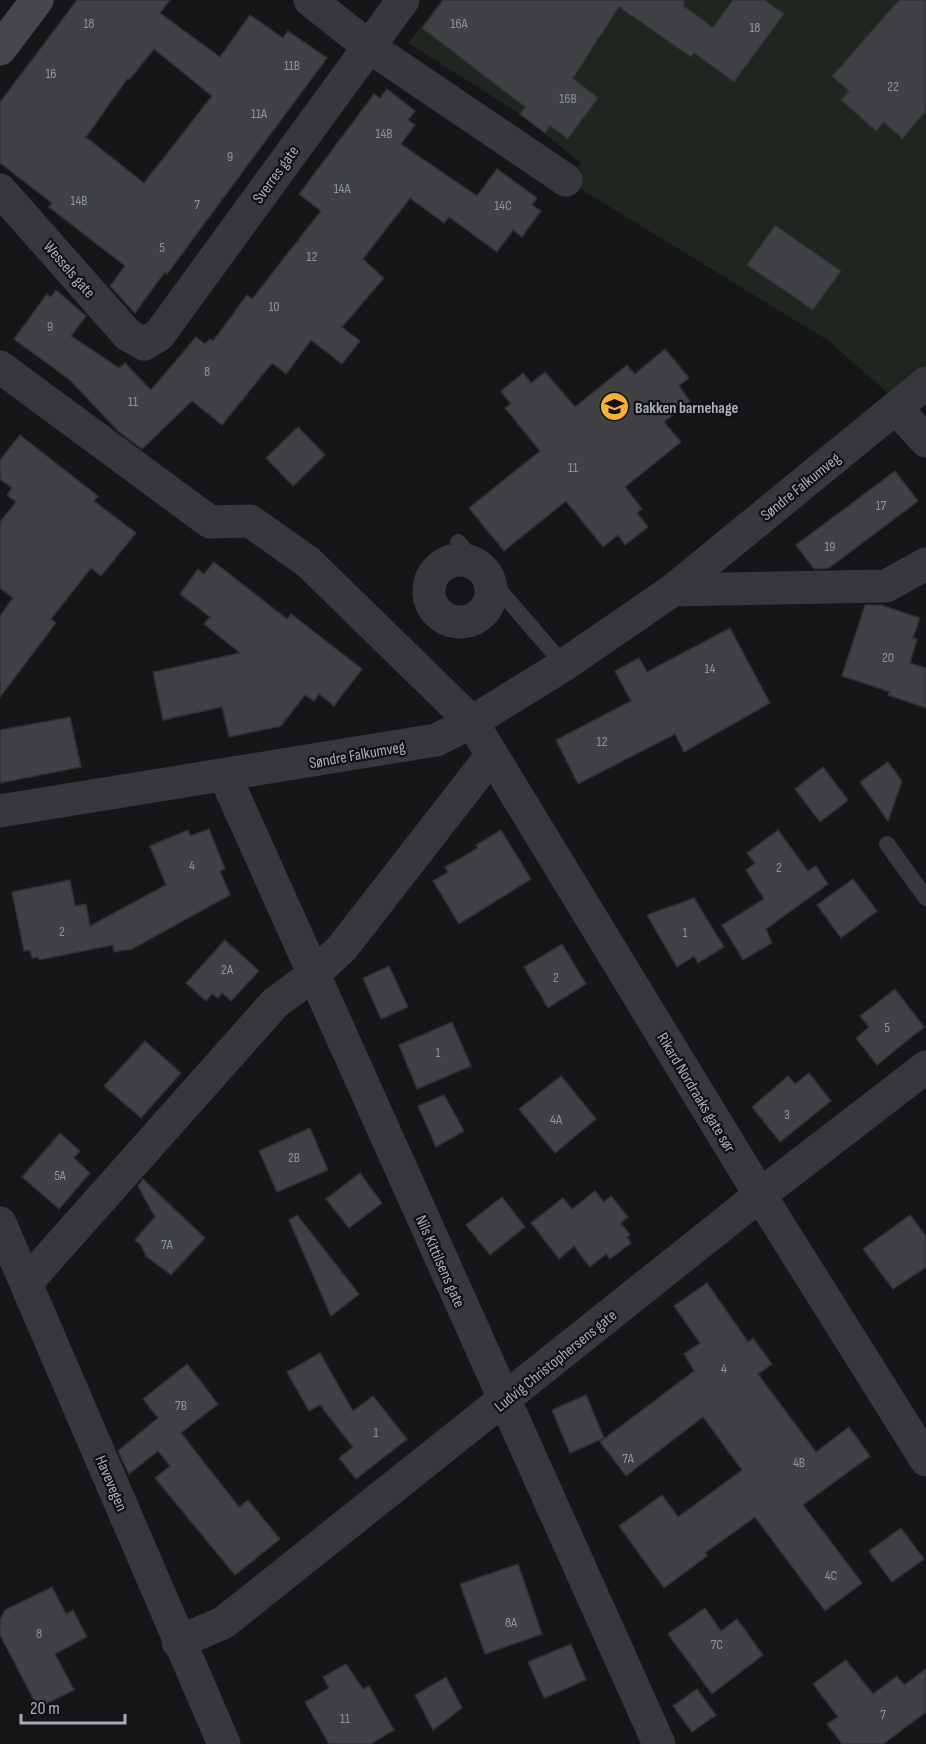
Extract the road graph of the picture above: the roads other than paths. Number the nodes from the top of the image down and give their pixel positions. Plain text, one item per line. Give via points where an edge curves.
1 (37, 0) edge
2 (310, 0) edge
3 (403, 0) edge
4 (368, 46) junction
5 (0, 49) edge
6 (566, 180) dead end
7 (0, 190) edge
8 (144, 344) joint
9 (0, 367) edge
10 (926, 383) edge
11 (896, 408) junction
12 (926, 441) edge
13 (458, 542) dead end
14 (926, 564) edge
15 (673, 590) junction
16 (564, 665) junction
17 (472, 722) junction
18 (492, 755) junction
19 (225, 776) junction
20 (0, 811) edge
21 (887, 844) dead end
22 (926, 898) edge
23 (313, 975) junction
24 (926, 1067) edge
25 (760, 1195) junction
26 (0, 1223) edge
27 (27, 1282) junction
28 (503, 1401) junction
29 (926, 1460) edge
30 (178, 1642) junction
31 (224, 1744) edge
32 (659, 1744) edge

1 - 5 street
2 - 4 street
3 - 4 street, Sverres gate
4 - 6 street
4 - 8 street, Sverres gate via 159,335
7 - 8 street, Wessels gate via 128,335
9 - 17 street, Rikard Nordraaks gate sør via 210,522 250,521 308,562
10 - 11 street, Søndre Falkumveg
11 - 12 street
11 - 15 street, Søndre Falkumveg
13 - 16 lane
14 - 15 street via 886,586
15 - 16 street, Søndre Falkumveg
16 - 17 street, Søndre Falkumveg
17 - 18 street, Rikard Nordraaks gate sør
17 - 19 street, Søndre Falkumveg via 436,740
18 - 23 street via 342,948
18 - 25 street, Rikard Nordraaks gate sør
19 - 20 street, Søndre Falkumveg
19 - 23 street, Nils Kittilsens gate
21 - 22 lane
23 - 27 street via 275,1003
23 - 28 street, Nils Kittilsens gate
24 - 25 street, Ludvig Christophersens gate
25 - 28 street, Ludvig Christophersens gate
25 - 29 street, Rikard Nordraaks gate sør
26 - 27 street, Havevegen
27 - 30 street, Havevegen
28 - 30 street, Ludvig Christophersens gate via 223,1623
28 - 32 street, Nils Kittilsens gate
30 - 31 street, Havevegen

